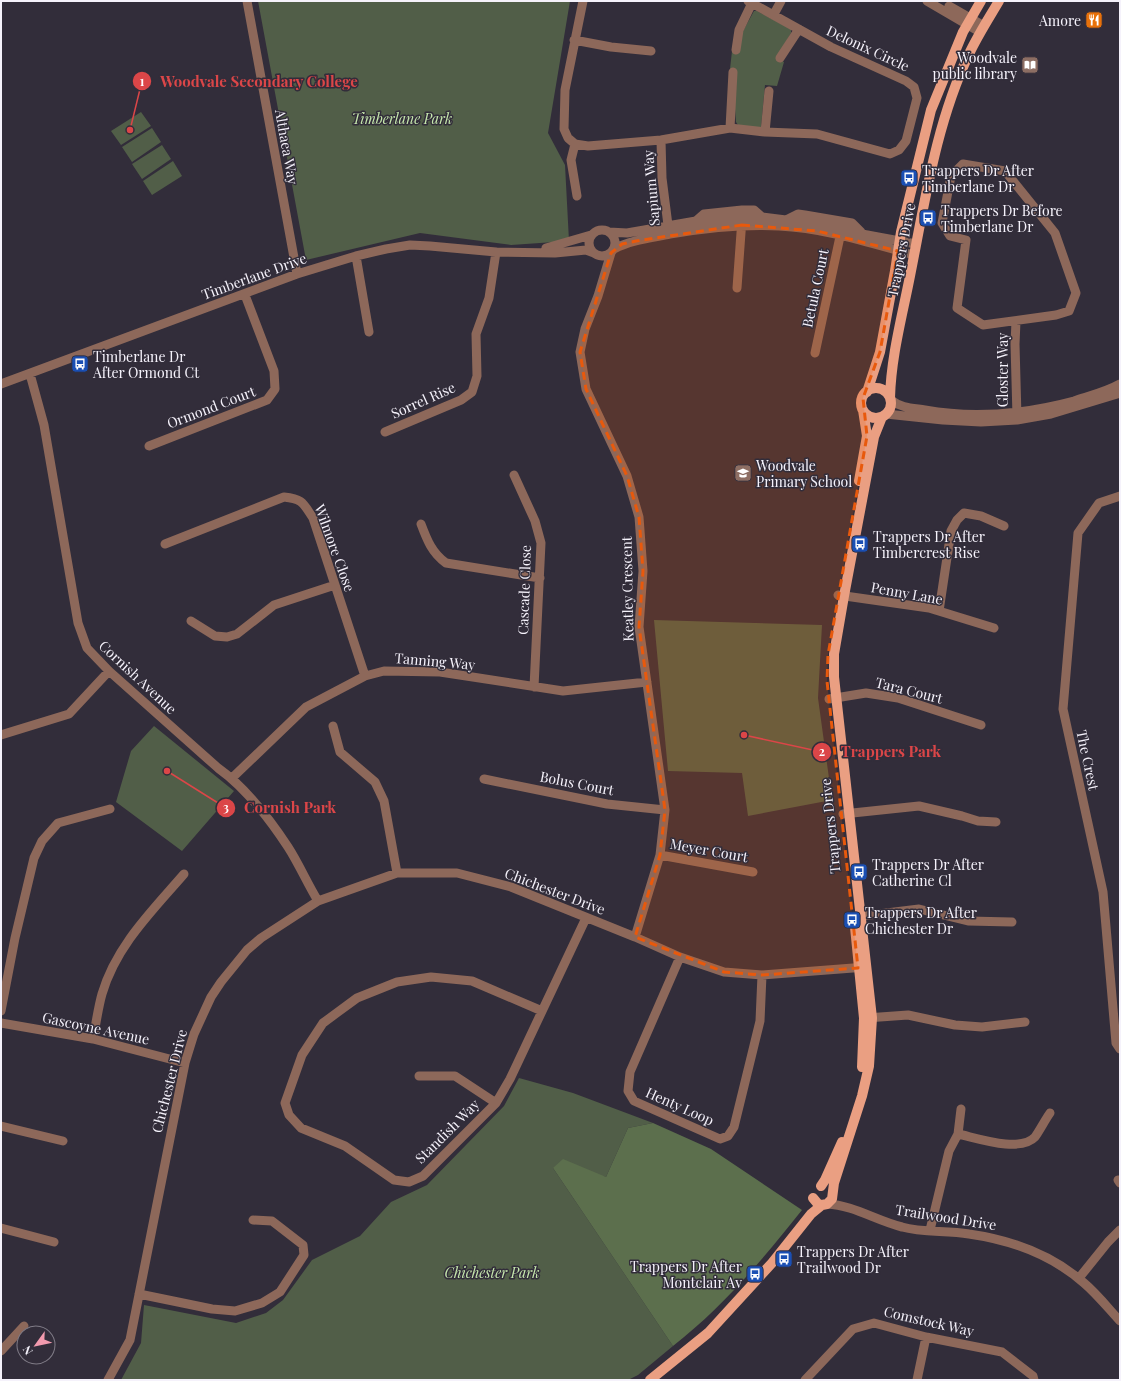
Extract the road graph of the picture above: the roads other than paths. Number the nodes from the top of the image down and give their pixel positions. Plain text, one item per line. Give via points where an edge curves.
1 (247, 1) edge
2 (583, 1) edge
3 (781, 1) edge
4 (927, 1) edge
5 (939, 1) edge
6 (981, 1) edge
7 (999, 1) edge
8 (750, 2) edge
9 (774, 14) junction
10 (969, 22) junction
11 (799, 29) junction
12 (982, 29) junction
13 (574, 40) junction
14 (736, 50) dead end
15 (650, 51) dead end
16 (780, 58) dead end
17 (734, 72) dead end
18 (769, 91) dead end
19 (730, 128) junction
20 (765, 132) junction
21 (661, 140) junction
22 (575, 144) junction
23 (577, 196) dead end
24 (762, 217) junction
25 (786, 220) junction
26 (696, 221) junction
27 (742, 221) junction
28 (669, 231) junction
29 (609, 232) junction
30 (841, 233) junction
31 (866, 234) junction
32 (591, 235) junction
33 (900, 240) junction
34 (916, 244) junction
35 (898, 250) junction
36 (612, 251) junction
37 (496, 252) junction
38 (527, 252) junction
39 (596, 254) junction
40 (914, 255) junction
41 (356, 256) junction
42 (297, 274) junction
43 (604, 275) junction
44 (737, 288) dead end
45 (245, 295) junction
46 (1016, 321) junction
47 (369, 332) dead end
48 (815, 353) dead end
49 (30, 374) junction
50 (1, 384) edge
51 (866, 392) junction
52 (1119, 392) edge
53 (890, 399) junction
54 (864, 410) junction
55 (884, 416) junction
56 (1017, 416) junction
57 (385, 432) dead end
58 (149, 446) dead end
59 (514, 475) dead end
60 (1120, 496) edge
61 (421, 524) dead end
62 (1004, 526) dead end
63 (165, 544) dead end
64 (540, 578) junction
65 (335, 585) junction
66 (841, 595) junction
67 (939, 611) junction
68 (191, 621) dead end
69 (994, 628) dead end
70 (109, 671) junction
71 (365, 676) junction
72 (647, 682) junction
73 (534, 687) junction
74 (832, 699) junction
75 (981, 725) dead end
76 (333, 726) dead end
77 (1, 735) edge
78 (232, 778) junction
79 (484, 779) dead end
80 (110, 809) dead end
81 (665, 810) junction
82 (846, 813) junction
83 (996, 822) dead end
84 (660, 855) junction
85 (753, 872) dead end
86 (397, 873) junction
87 (184, 874) dead end
88 (318, 901) junction
89 (857, 917) junction
90 (586, 918) junction
91 (1012, 922) dead end
92 (636, 937) junction
93 (680, 957) junction
94 (863, 968) junction
95 (762, 975) junction
96 (1, 1011) edge
97 (542, 1011) junction
98 (868, 1018) junction
99 (1025, 1022) dead end
100 (1, 1023) edge
101 (93, 1039) junction
102 (1120, 1049) edge
103 (186, 1063) junction
104 (419, 1076) dead end
105 (496, 1103) junction
106 (961, 1109) dead end
107 (1050, 1113) dead end
108 (1, 1126) edge
109 (958, 1134) junction
110 (63, 1141) dead end
111 (821, 1186) junction
112 (813, 1198) junction
113 (828, 1199) junction
114 (811, 1214) junction
115 (253, 1220) dead end
116 (1, 1228) edge
117 (930, 1230) junction
118 (1120, 1230) edge
119 (54, 1242) dead end
120 (1079, 1278) junction
121 (138, 1294) junction
122 (1120, 1321) edge
123 (16, 1335) edge
124 (926, 1337) junction
125 (1, 1351) edge
126 (108, 1380) edge
127 (650, 1380) edge
128 (805, 1380) edge
129 (917, 1380) edge
130 (1034, 1380) edge

1 - 42 street, Althaea Way
2 - 13 street
3 - 9 street
4 - 10 street
5 - 10 street
6 - 10 main road, Trappers Drive
7 - 12 main road, Trappers Drive
8 - 9 street, Delonix Circle
8 - 14 street, Delonix Circle via 739,30
9 - 11 street, Delonix Circle
10 - 12 street
10 - 33 main road, Trappers Drive via 952,55 931,110
11 - 16 street
11 - 20 street, Delonix Circle via 830,47 914,87 918,98 906,141 899,150 890,154 817,134
12 - 34 main road, Trappers Drive via 969,55 946,116 929,178
13 - 15 street
13 - 22 street via 566,83 564,121 565,134
17 - 19 street
18 - 20 street
19 - 20 street, Delonix Circle
19 - 21 street, Delonix Circle
21 - 22 street, Delonix Circle via 588,146
21 - 28 street, Sapium Way via 662,178
22 - 23 street via 571,160
24 - 25 street
24 - 26 street via 754,210 742,210 704,214
24 - 27 street
25 - 30 street
25 - 31 street via 798,214 832,219 852,224
26 - 27 street
26 - 28 street
27 - 28 street
27 - 30 street
27 - 44 street
28 - 29 street
28 - 36 street via 622,244
29 - 32 street via 598,230
29 - 36 street via 614,237
30 - 31 street
30 - 35 street
30 - 48 street, Betula Court
31 - 33 street
32 - 38 street, Timberlane Drive
32 - 39 street via 589,242
33 - 34 street
33 - 35 main road, Trappers Drive
34 - 40 main road, Trappers Drive
35 - 40 street
35 - 51 main road, Trappers Drive via 880,352
36 - 39 street via 604,256
36 - 43 street, Keatley Crescent
37 - 38 street, Timberlane Drive
37 - 41 street, Timberlane Drive via 410,246
37 - 57 street, Sorrel Rise via 490,298 476,334 477,376 472,392 461,400
38 - 39 street, Timberlane Drive via 586,250
39 - 43 street
40 - 53 main road, Trappers Drive via 891,373
41 - 42 street, Timberlane Drive
41 - 47 street
42 - 45 street, Timberlane Drive
43 - 72 street, Keatley Crescent via 581,342 581,363 586,389 626,476 639,517 643,571 639,627
45 - 49 street, Timberlane Drive
45 - 58 street, Ormond Court via 274,371 275,389 266,400
46 - 46 street via 1069,311 1076,293 1056,233 1005,172 963,164 951,176 942,223 950,236 966,240 957,308 983,325
46 - 56 street, Gloster Way
49 - 50 street, Timberlane Drive
49 - 70 street, Cornish Avenue via 44,425 78,623 87,648
51 - 53 main road via 880,389 887,393
51 - 54 main road via 862,401
52 - 56 street via 1050,414
53 - 55 main road via 890,409
53 - 56 street via 899,406 944,413
54 - 55 main road via 871,417
54 - 66 main road, Trappers Drive via 867,436
55 - 56 street via 982,422
55 - 66 main road, Trappers Drive via 874,437
59 - 64 street, Cascade Close via 541,543
60 - 102 street, The Crest via 1099,503 1078,532 1063,709 1103,892 1115,1036
61 - 64 street via 429,544 437,556 446,563
62 - 67 street via 981,516 964,513 957,520 951,531
63 - 65 street, Wilmore Close via 284,497 296,498 302,501 313,518
64 - 73 street, Cascade Close
65 - 68 street via 274,605 237,634 227,637 215,636
65 - 71 street, Wilmore Close
66 - 67 street, Penny Lane
66 - 74 main road, Trappers Drive via 828,655
67 - 69 street, Penny Lane
70 - 77 street via 69,714
70 - 78 street, Cornish Avenue
71 - 73 street, Tanning Way via 384,671 440,672
71 - 78 street, Tanning Way via 306,707
72 - 73 street, Tanning Way via 563,691
72 - 81 street, Keatley Crescent
74 - 75 street, Tara Court via 866,693 898,698
74 - 82 main road, Trappers Drive
76 - 86 street via 340,752 375,782 384,801
78 - 88 street, Cornish Avenue via 260,808 288,847
79 - 81 street, Bolus Court via 606,804
80 - 96 street via 58,823 42,841 34,858
81 - 84 street, Keatley Crescent
82 - 83 street via 919,806 978,821
82 - 89 main road, Trappers Drive
84 - 85 street, Meyer Court
84 - 92 street, Keatley Crescent
86 - 88 street, Chichester Drive
86 - 90 street, Chichester Drive via 457,874 511,887
87 - 101 street via 131,934 113,966 102,994
88 - 103 street, Chichester Drive via 261,938 236,962 203,1012
89 - 91 street via 919,909 968,921
89 - 94 main road, Trappers Drive
90 - 92 street, Chichester Drive
90 - 97 street, Standish Way
92 - 93 street, Chichester Drive
93 - 95 street, Chichester Drive via 724,972
93 - 95 street, Henty Loop via 630,1072 628,1091 634,1101 720,1139 728,1136 734,1127 760,1021
94 - 95 street, Chichester Drive
94 - 98 main road, Trappers Drive
97 - 105 street, Standish Way
97 - 105 street, Standish Way via 472,981 431,977 397,982 358,998 323,1023 302,1055 285,1103 289,1114 301,1128 345,1146 394,1180 409,1182 423,1176
98 - 99 street via 908,1015 955,1025 982,1027
98 - 111 main road, Trappers Drive via 856,1094 844,1136 826,1180
98 - 113 main road, Trappers Drive via 869,1066 862,1096
100 - 101 street, Gascoyne Avenue
101 - 103 street, Gascoyne Avenue
103 - 121 street, Chichester Drive
104 - 105 street via 455,1076
106 - 109 street
107 - 109 street via 1034,1138 1027,1142 1012,1145
108 - 110 street
109 - 117 street via 949,1151
111 - 112 main road, Trappers Drive via 815,1191
111 - 113 main road via 825,1186
112 - 113 main road via 818,1204
112 - 114 main road
113 - 114 main road
113 - 117 street, Trailwood Drive via 903,1228
114 - 127 main road via 772,1263 708,1333
115 - 121 street via 272,1221 303,1246 304,1255 280,1292 268,1300 235,1311 212,1309
116 - 119 street
117 - 120 street, Trailwood Drive via 1005,1241 1054,1261
118 - 120 street
120 - 122 street, Trailwood Drive
121 - 126 street, Chichester Drive via 130,1340
123 - 125 street
124 - 128 street, Comstock Way via 874,1323 853,1329
124 - 129 street
124 - 130 street, Comstock Way via 1002,1352 1034,1376

